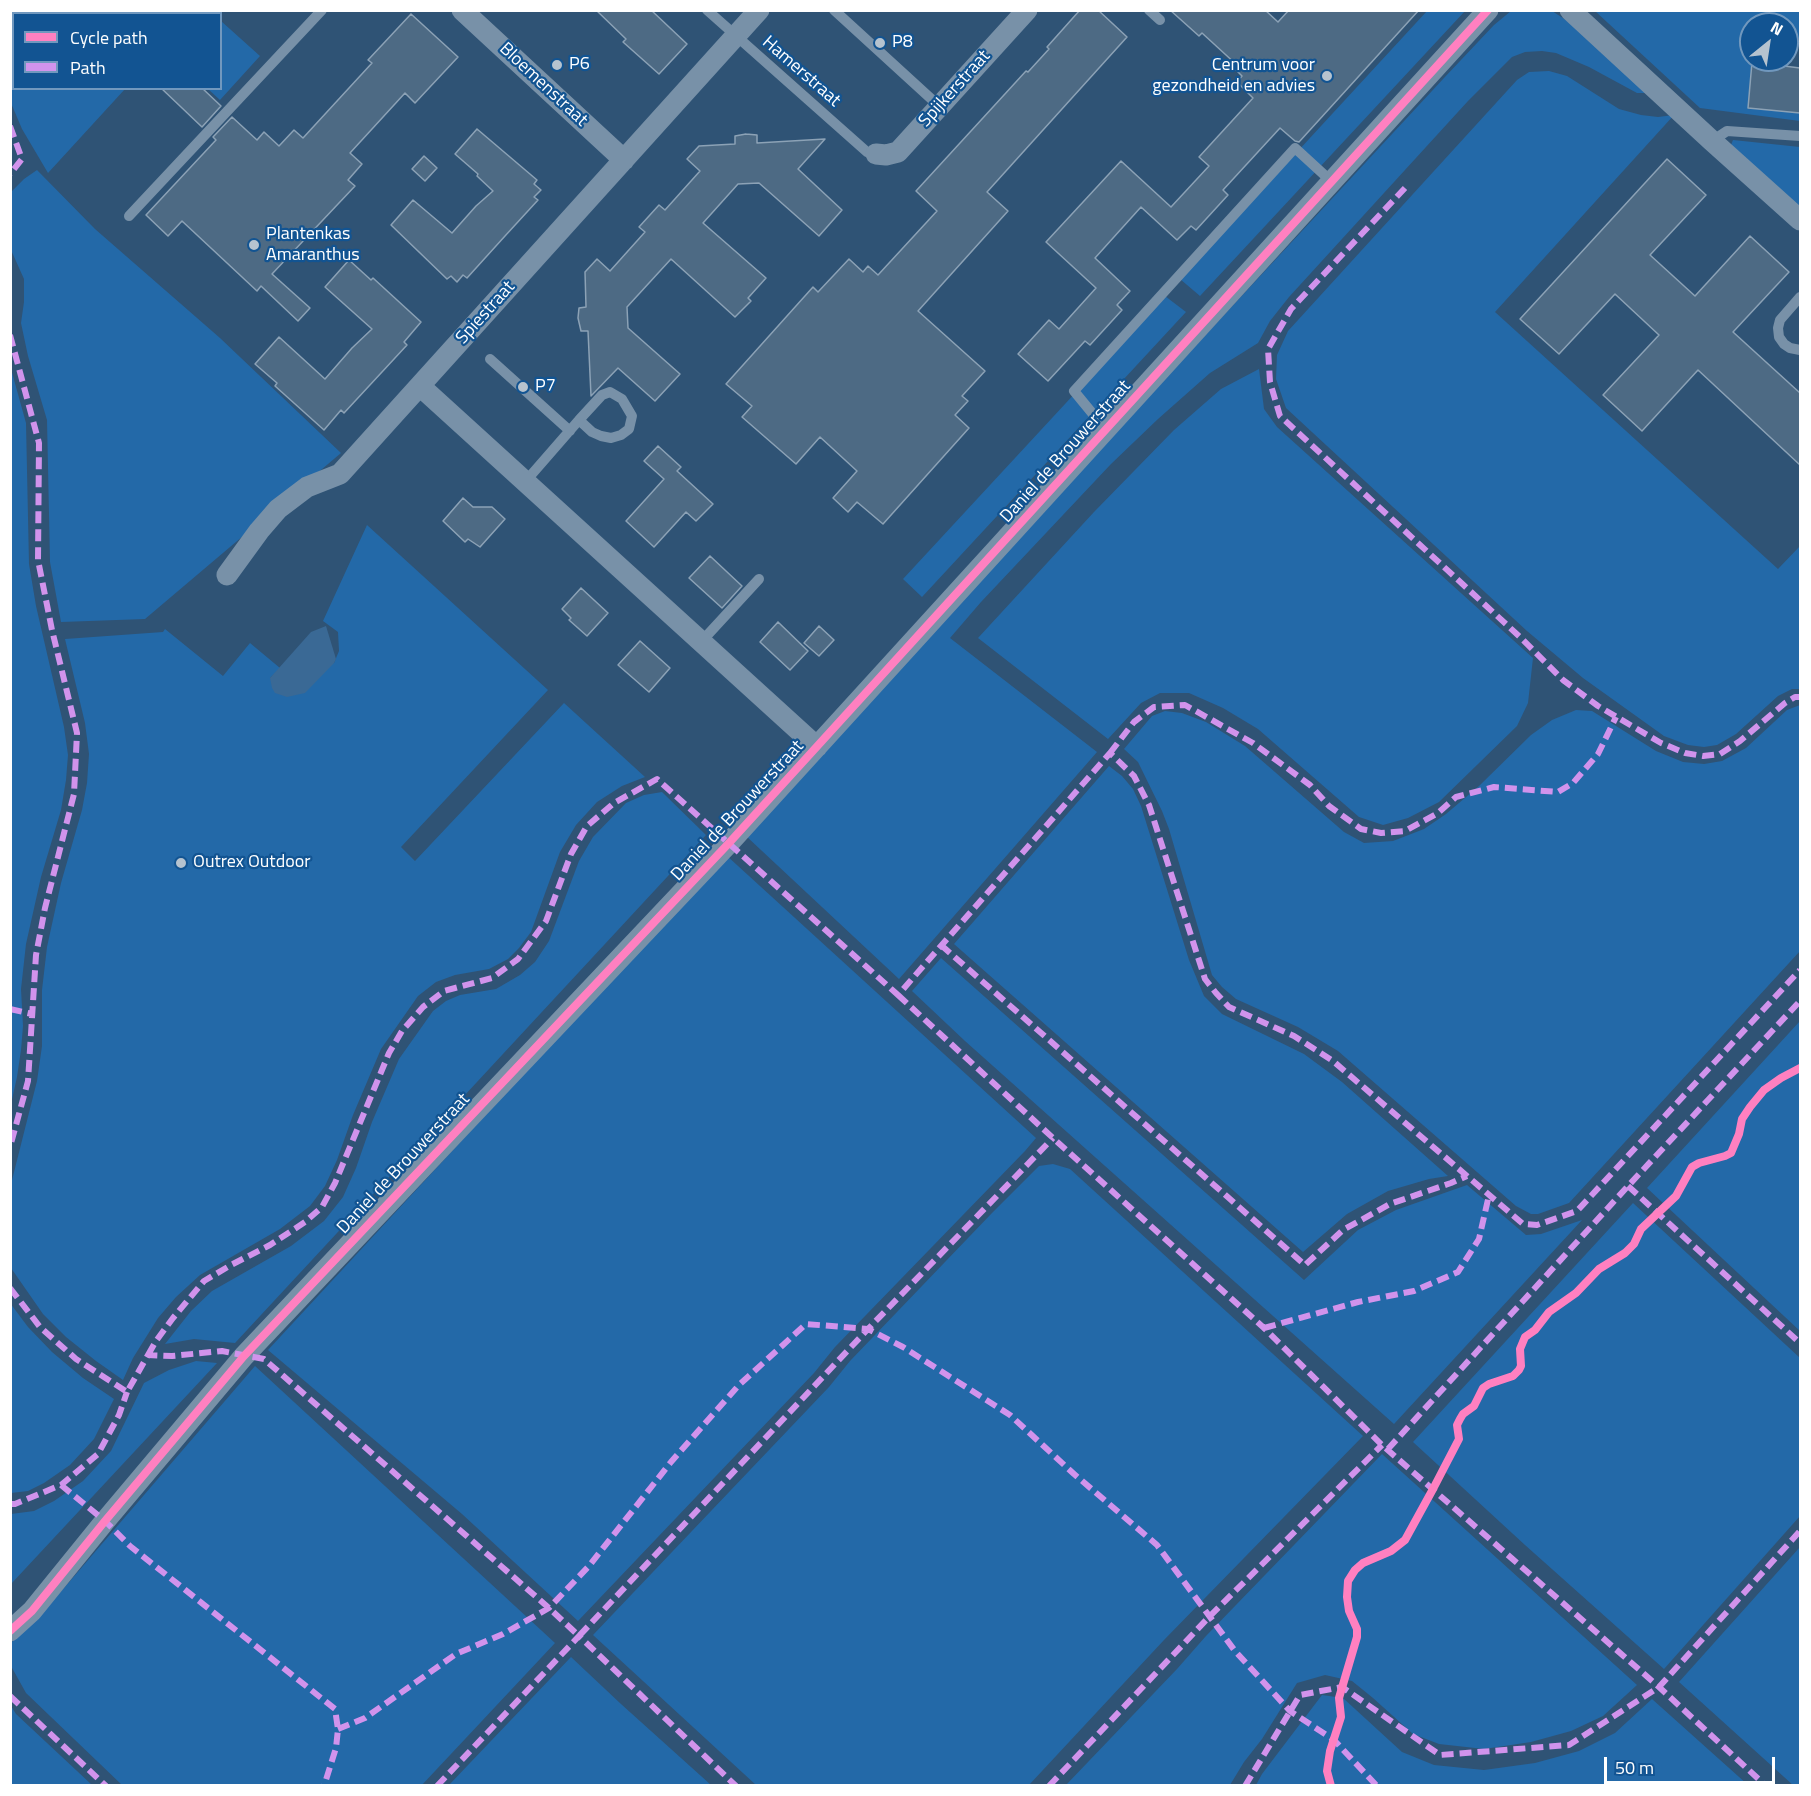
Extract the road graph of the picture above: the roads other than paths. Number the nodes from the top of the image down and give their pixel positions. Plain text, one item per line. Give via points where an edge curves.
1 (322, 10) edge
2 (462, 10) edge
3 (707, 10) edge
4 (759, 10) edge
5 (834, 10) edge
6 (1027, 10) edge
7 (1149, 10) edge
8 (1488, 10) edge
9 (1570, 10) edge
10 (1160, 20) dead end
11 (735, 37) junction
12 (939, 106) junction
13 (1800, 136) edge
14 (1712, 141) junction
15 (876, 154) joint
16 (624, 160) junction
17 (1332, 182) junction
18 (129, 216) dead end
19 (1800, 220) edge
20 (1800, 297) edge
21 (1800, 350) edge
22 (490, 359) dead end
23 (420, 386) junction
24 (579, 420) junction
25 (570, 430) junction
26 (1106, 430) junction
27 (525, 482) junction
28 (227, 575) dead end
29 (759, 579) dead end
30 (702, 642) junction
31 (817, 747) junction
32 (10, 1631) edge

1 - 18 lane
2 - 16 street, Bloemenstraat
3 - 11 lane, Hamerstraat
4 - 11 street, Spiestraat
5 - 12 lane
6 - 12 street, Spijkerstraat
7 - 10 lane
8 - 17 street, Daniel de Brouwerstraat
9 - 14 street
11 - 15 lane, Hamerstraat via 867,152
11 - 16 street, Spiestraat
12 - 15 street, Spijkerstraat via 897,152
13 - 14 lane via 1727,131
14 - 19 street
16 - 23 street, Spiestraat
17 - 26 street, Daniel de Brouwerstraat
17 - 26 lane via 1295,148 1074,391
20 - 21 lane via 1778,328 1784,344
22 - 25 lane
23 - 27 street, Daniel de Brouwerstraat
23 - 28 street, Spiestraat via 340,474 307,487 278,509
24 - 24 lane via 592,432 611,438 629,429 632,416 622,399 610,392 602,395
24 - 25 lane
25 - 27 lane
26 - 31 street, Daniel de Brouwerstraat
27 - 30 street, Daniel de Brouwerstraat
29 - 30 lane
30 - 31 street, Daniel de Brouwerstraat
31 - 32 street, Daniel de Brouwerstraat via 244,1356 32,1611

